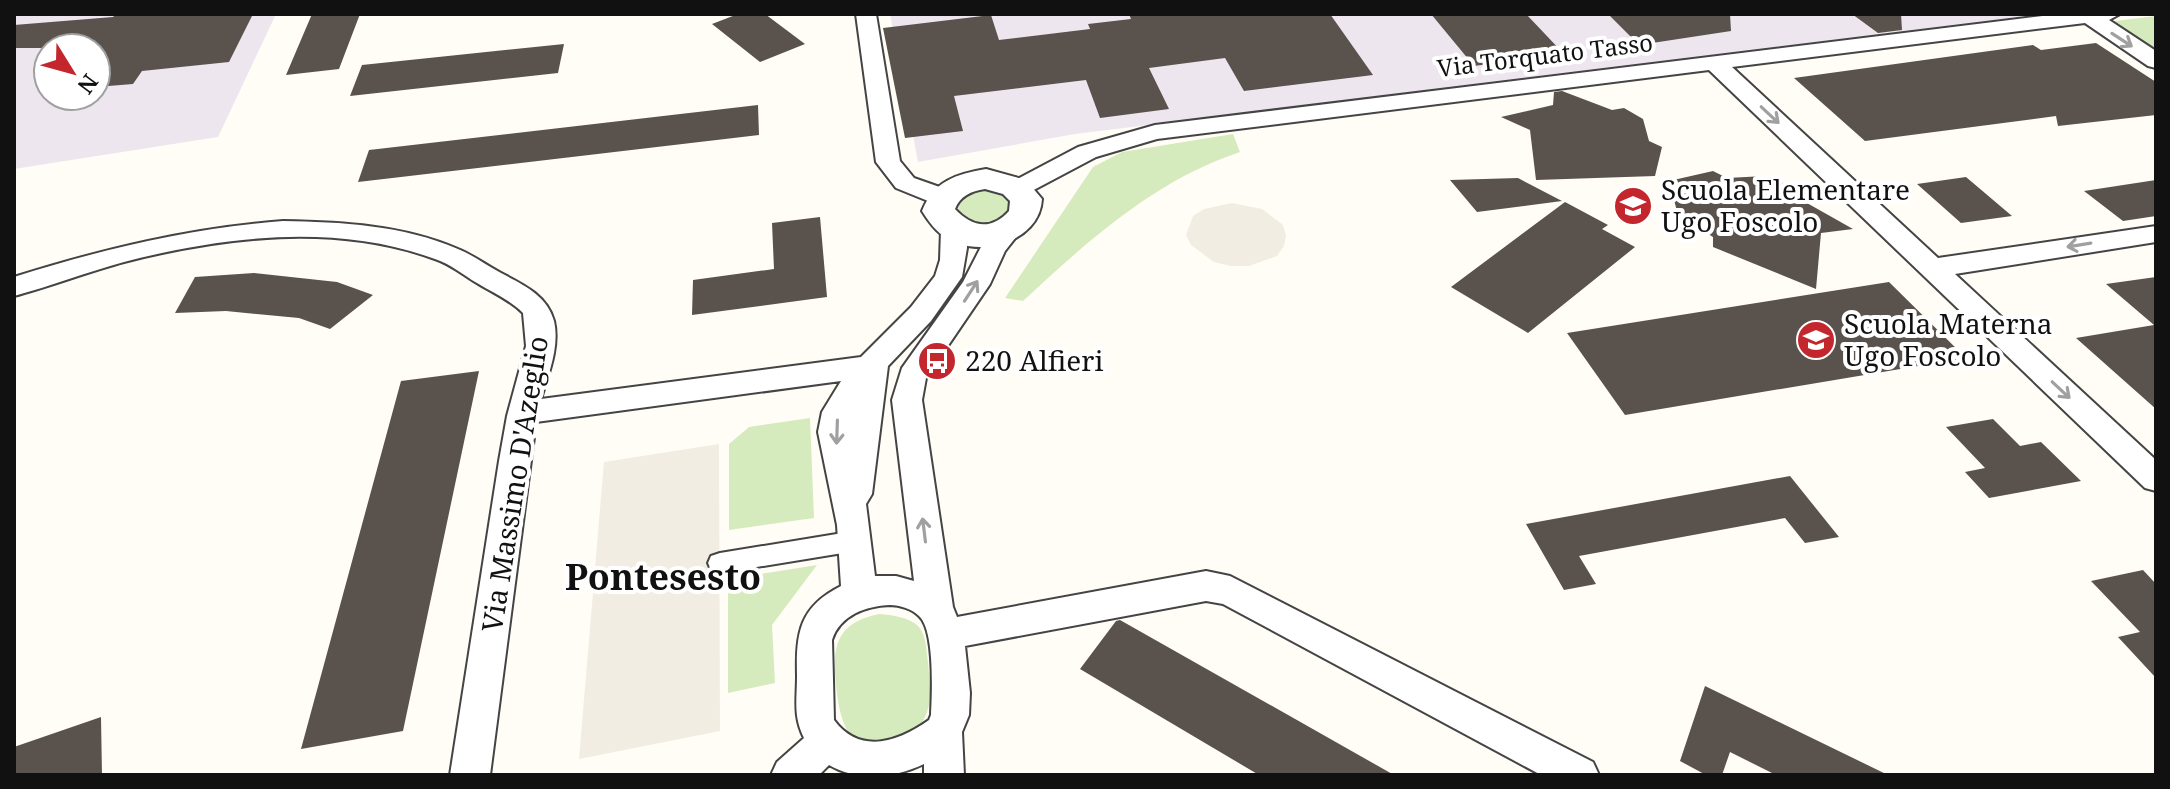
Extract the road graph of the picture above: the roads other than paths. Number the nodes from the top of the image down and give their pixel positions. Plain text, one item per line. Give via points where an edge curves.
1 (866, 14) edge
2 (2095, 15) edge
3 (2156, 61) edge
4 (1713, 62) junction
5 (1019, 188) junction
6 (942, 197) junction
7 (954, 230) junction
8 (1007, 232) junction
9 (2156, 234) edge
10 (1933, 268) junction
11 (14, 287) edge
12 (873, 366) junction
13 (523, 413) junction
14 (2156, 479) edge
15 (854, 530) junction
16 (720, 563) dead end
17 (859, 594) junction
18 (941, 621) junction
19 (943, 732) junction
20 (827, 742) junction
21 (874, 769) edge
22 (470, 775) edge
23 (791, 775) edge
24 (944, 775) edge
25 (1579, 775) edge

1 - 6 street via 888,162 905,183
2 -> 3 street
2 - 4 street, Via Torquato Tasso
4 - 5 street, Via Torquato Tasso via 1155,132 1087,152
4 -> 10 street
5 - 6 street via 977,180
5 - 8 street via 1028,198 1029,211
6 - 7 street via 938,211
7 - 8 street via 984,236
7 - 12 street via 955,256 947,279
18 -> 8 street via 909,388
9 -> 10 street
10 -> 14 street
11 - 13 street, Via Massimo D'Azeglio via 85,262 250,231 324,229 390,237 448,254 537,310 542,340
12 - 13 street
12 -> 15 street
13 - 22 street, Via Massimo D'Azeglio
15 - 16 street
15 - 17 street
17 - 18 street via 890,590 913,595
17 - 20 street via 836,606 814,639 815,720
18 - 19 street via 950,715
18 - 25 street via 1206,586 1230,591
19 - 21 street via 922,748
19 - 24 street
20 - 21 street
20 - 23 street

